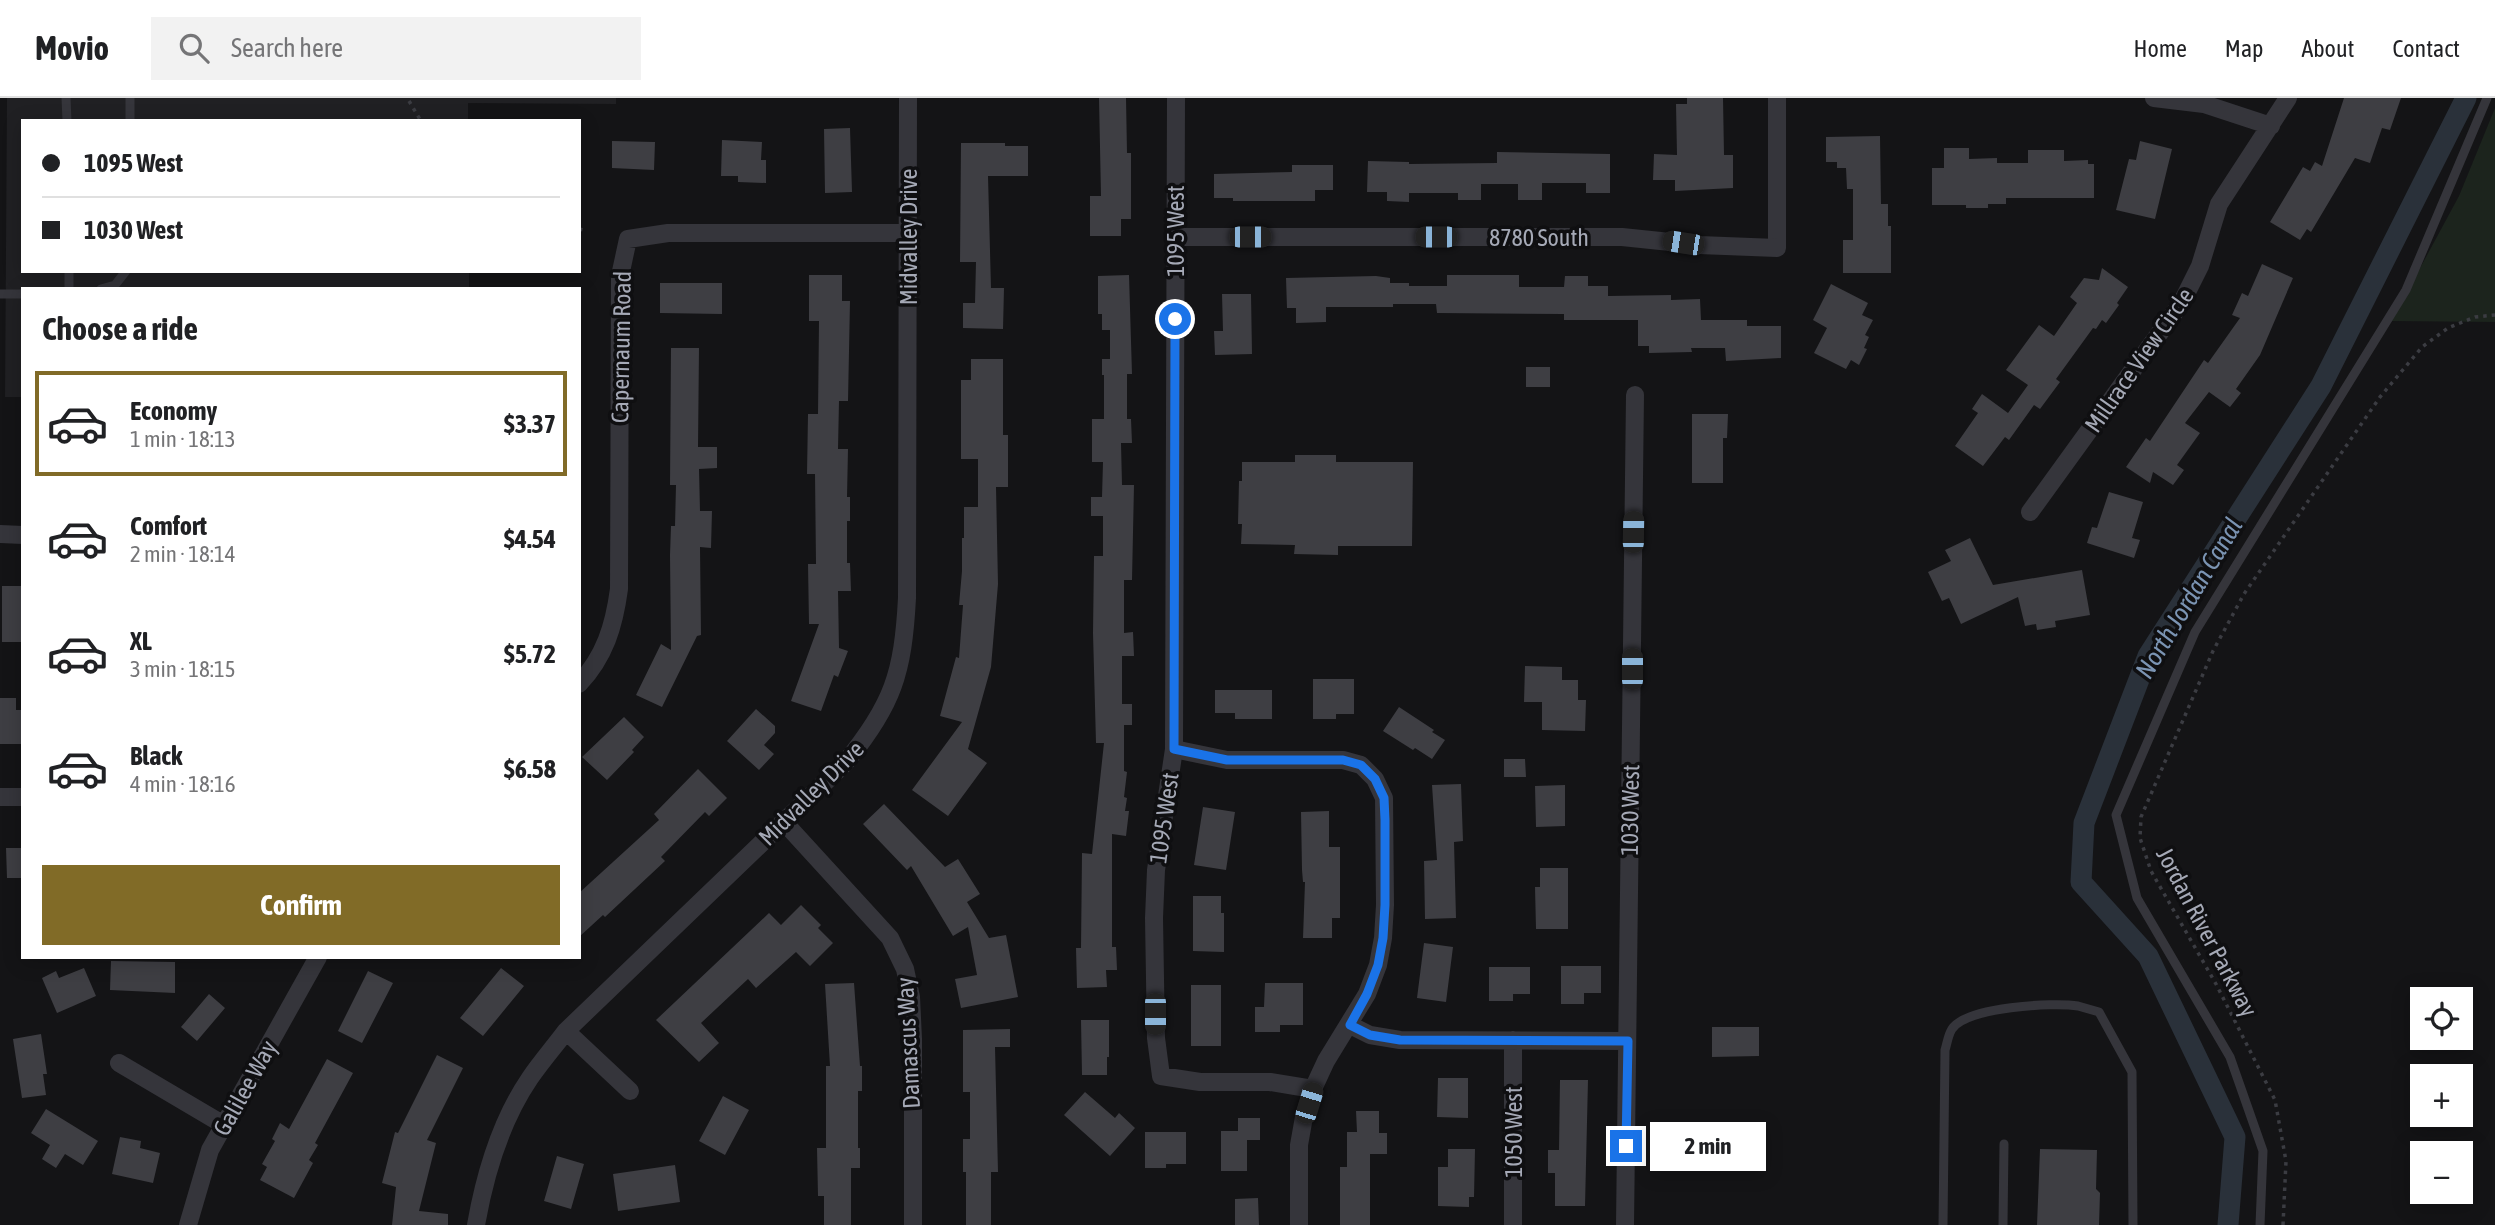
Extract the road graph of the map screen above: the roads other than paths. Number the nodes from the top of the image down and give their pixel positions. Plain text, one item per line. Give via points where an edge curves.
1 (66, 98) edge
2 (130, 98) edge
3 (908, 98) edge
4 (1176, 98) edge
5 (1777, 98) edge
6 (2154, 98) edge
7 (2288, 98) edge
8 (2487, 98) edge
9 (67, 119) edge
10 (130, 119) edge
11 (2271, 126) junction
12 (908, 233) junction
13 (1174, 237) junction
14 (124, 273) edge
15 (108, 287) edge
16 (0, 294) edge
17 (21, 294) edge
18 (1635, 395) dead end
19 (2030, 512) dead end
20 (0, 534) edge
21 (21, 535) edge
22 (581, 682) edge
23 (1174, 749) junction
24 (0, 797) edge
25 (21, 797) edge
26 (783, 821) junction
27 (317, 959) edge
28 (1350, 1025) junction
29 (566, 1031) junction
30 (1513, 1040) junction
31 (1628, 1041) junction
32 (119, 1063) dead end
33 (1313, 1089) junction
34 (630, 1091) dead end
35 (224, 1125) junction
36 (2004, 1144) dead end
37 (188, 1225) edge
38 (476, 1225) edge
39 (913, 1225) edge
40 (1299, 1225) edge
41 (1513, 1225) edge
42 (1625, 1225) edge
43 (1944, 1225) edge
44 (2003, 1225) edge
45 (2133, 1225) edge
46 (2260, 1225) edge

1 - 9 lane
2 - 10 lane
3 - 12 street, Midvalley Drive
4 - 13 street, 1095 West
5 - 13 street, 8780 South via 1777,247 1622,237
6 - 11 street via 2204,104
7 - 11 street, Millrace View Circle
8 - 46 lane via 2406,290 2195,632 2116,815 2137,898 2230,1057 2263,1152
11 - 19 street, Millrace View Circle via 2219,204 2189,291
12 - 22 street, Capernaum Road via 668,233 628,239 620,276 619,589 614,623 604,648
12 - 26 street, Midvalley Drive via 905,646 892,692 872,731
13 - 23 street, 1095 West
14 - 15 lane
16 - 17 lane
18 - 31 street, 1030 West
20 - 21 street
23 - 28 street via 1227,760 1343,760 1361,765 1375,779 1384,798 1383,938 1378,965
23 - 33 street, 1095 West via 1156,870 1154,918 1161,1076
24 - 25 street
26 - 29 street, Midvalley Drive
26 - 39 street, Damascus Way via 890,938 905,969 913,1039
27 - 35 street, Galilee Way
28 - 30 street via 1370,1035 1400,1040
28 - 33 street
29 - 34 street
29 - 38 street, Midvalley Drive via 528,1080 499,1137
30 - 31 street
30 - 41 street, 1050 West
31 - 42 street, 1030 West
32 - 35 street
33 - 40 street via 1299,1145
35 - 37 street, Galilee Way via 210,1150
36 - 44 lane
43 - 45 lane via 1945,1050 1952,1028 1968,1017 1996,1009 2076,1006 2099,1012 2132,1072

